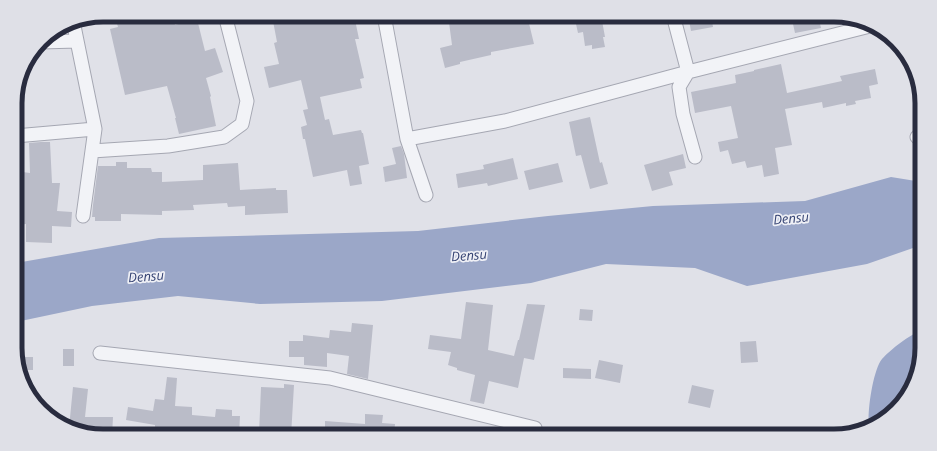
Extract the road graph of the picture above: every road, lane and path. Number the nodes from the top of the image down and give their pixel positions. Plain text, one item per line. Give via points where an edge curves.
1 (227, 22) edge
2 (385, 22) edge
3 (675, 22) edge
4 (852, 25) edge
5 (74, 27) edge
6 (77, 41) junction
7 (50, 42) edge
8 (688, 72) junction
9 (95, 129) junction
10 (22, 135) edge
11 (407, 139) junction
12 (92, 151) junction
13 (695, 157) dead end
14 (426, 195) dead end
15 (82, 216) dead end
16 (100, 352) dead end
17 (535, 429) edge

1 - 12 street via 247,100 242,124 224,137 168,146
2 - 11 street
3 - 8 street
4 - 8 street
5 - 6 street
6 - 7 street
6 - 9 street
8 - 11 street via 505,121
8 - 13 street via 679,87 683,114
9 - 10 street
9 - 12 street
11 - 14 street
12 - 15 street
16 - 17 street via 330,378

